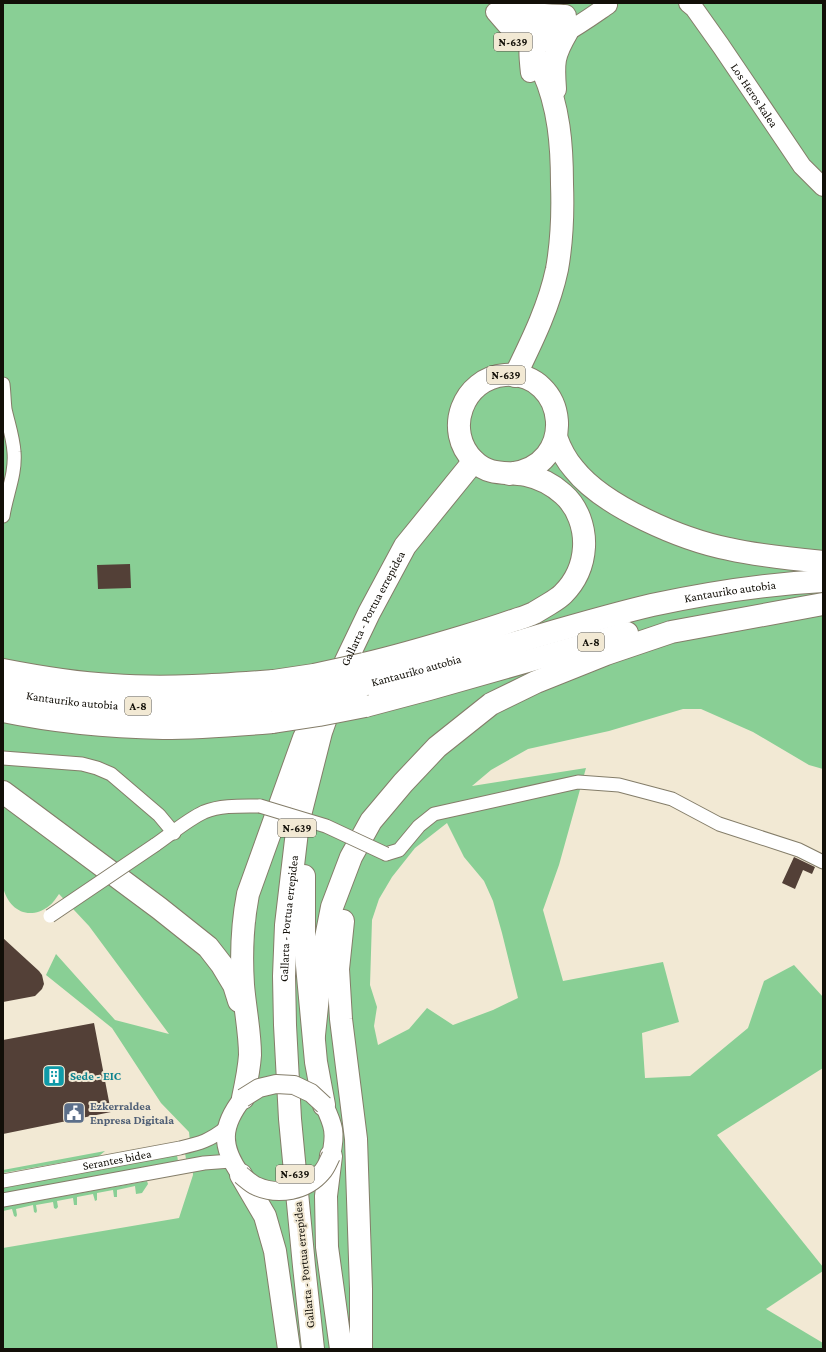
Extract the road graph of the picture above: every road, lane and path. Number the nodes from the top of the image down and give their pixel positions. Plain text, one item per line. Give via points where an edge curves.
1 (688, 3) edge
2 (610, 4) edge
3 (498, 5) edge
4 (566, 24) junction
5 (528, 44) junction
6 (530, 73) junction
7 (557, 117) junction
8 (562, 182) junction
9 (823, 187) edge
10 (515, 376) junction
11 (3, 384) edge
12 (556, 437) junction
13 (474, 461) junction
14 (509, 474) junction
15 (3, 516) edge
16 (823, 562) edge
17 (823, 582) edge
18 (823, 603) edge
19 (3, 670) edge
20 (359, 670) junction
21 (3, 691) edge
22 (274, 701) junction
23 (3, 711) edge
24 (3, 758) edge
25 (403, 783) junction
26 (3, 792) edge
27 (174, 833) junction
28 (823, 862) edge
29 (50, 916) dead end
30 (314, 1035) junction
31 (248, 1037) junction
32 (243, 1098) junction
33 (324, 1105) junction
34 (227, 1127) junction
35 (331, 1156) junction
36 (236, 1168) junction
37 (3, 1181) edge
38 (3, 1200) edge
39 (289, 1349) edge
40 (313, 1349) edge
41 (341, 1349) edge
42 (361, 1349) edge

1 - 9 street, Los Heros kalea via 721,46 802,166
2 - 4 street
3 - 4 highway
3 - 5 highway, N-639
3 - 6 highway, N-639
4 - 5 street via 544,43
4 - 7 highway via 554,64
5 - 6 street
5 - 7 highway, N-639 via 543,70
6 - 8 highway, N-639 via 548,119
7 - 8 highway, N-639 via 562,155
8 - 10 highway, N-639 via 562,220 556,269 536,333
10 - 12 highway, N-639 via 532,382 546,394 557,419
10 - 13 highway, N-639 via 500,376 487,380 471,391 463,403 459,417 460,436
11 - 15 street via 14,452 13,472
12 - 14 highway, N-639 via 548,454 537,464 524,471
12 - 16 highway via 574,469 592,487 617,505 655,524 697,541 729,549
13 - 14 highway, N-639 via 490,471
13 - 20 highway, Gallarta - Portua errepidea / N-639 via 405,546 369,612
14 - 20 highway via 526,475 547,482 564,494 572,504 583,528 584,543 583,559 574,580 562,595 534,614
17 - 20 highway, Kantauriko autobia / A-8 via 758,587 652,605 415,672
18 - 22 highway, Kantauriko autobia / A-8, bridge via 737,610 664,624 429,689 319,715
18 - 25 highway via 671,632 536,682 491,704 437,747
19 - 22 highway via 44,678 112,685 202,686
20 - 22 highway, Kantauriko autobia / A-8, bridge via 327,693
20 - 30 highway via 313,803 305,857 304,933
20 - 31 highway via 320,703 304,738 248,894 241,940
20 - 40 highway, Gallarta - Portua errepidea / N-639 via 322,732 298,823 286,925 284,976 290,1119
21 - 22 highway, Kantauriko autobia / A-8 via 69,701 132,706 214,706
22 - 23 highway, Kantauriko autobia / A-8 via 205,727 121,726 61,721
24 - 27 street via 82,764 111,774 159,815
25 - 30 highway via 371,821 351,857 332,907 322,958
25 - 42 highway via 376,825 353,878 342,928 338,969 341,1019 356,1139
26 - 31 highway via 208,947 234,985
27 - 28 street, bridge via 205,812 230,806 260,806 326,826 386,854 399,850 419,826 434,814 578,782 619,784 672,798 718,824 799,850
27 - 29 street, bridge
30 - 33 highway
31 - 32 highway via 249,1073
32 - 33 street, bridge via 264,1086 294,1085 311,1093
32 - 34 street via 233,1111
33 - 35 street via 332,1121 335,1139
34 - 36 street via 226,1145
34 - 37 street, Serantes bidea via 206,1142
35 - 36 street, bridge via 322,1172 308,1184 291,1190 273,1191 256,1186
35 - 41 highway via 326,1196 327,1247
36 - 38 street, Serantes bidea via 204,1163
36 - 39 highway via 265,1216 275,1251

